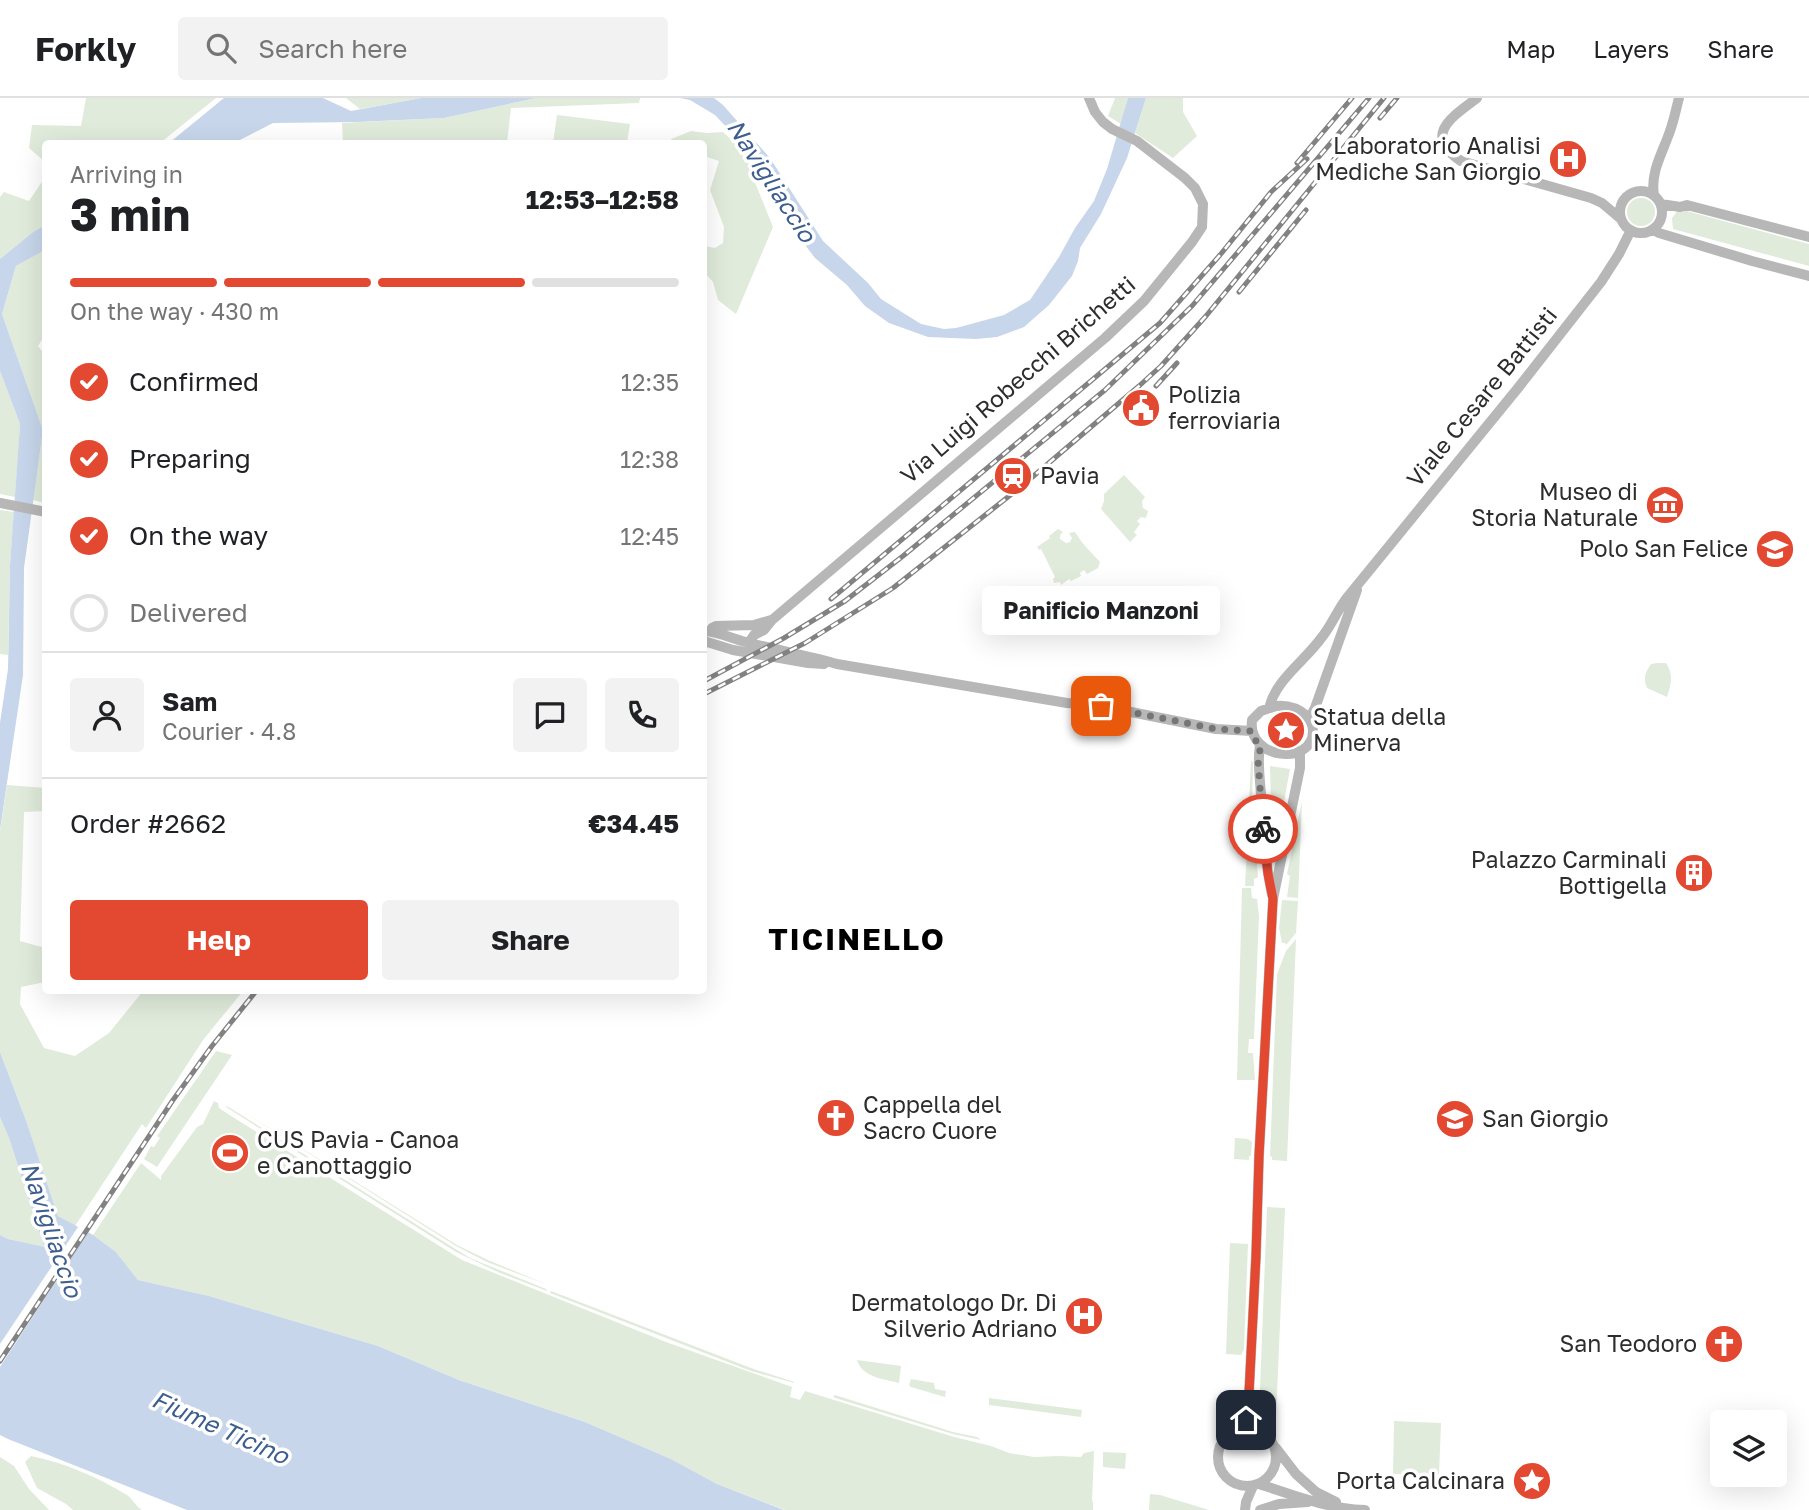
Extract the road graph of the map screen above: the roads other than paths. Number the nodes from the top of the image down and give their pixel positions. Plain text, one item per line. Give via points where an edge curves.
1 (1089, 98) edge
2 (1477, 98) edge
3 (1679, 98) edge
4 (1657, 199) junction
5 (1621, 219) junction
6 (1653, 229) junction
7 (1631, 230) junction
8 (1809, 237) edge
9 (1809, 276) edge
10 (4, 504) edge
11 (41, 511) edge
12 (1359, 585) junction
13 (753, 635) junction
14 (707, 638) edge
15 (733, 644) junction
16 (837, 664) junction
17 (1269, 708) junction
18 (1309, 719) junction
19 (1252, 731) junction
20 (1261, 745) junction
21 (1300, 751) junction
22 (1273, 899) junction
23 (1248, 1413) junction
24 (1242, 1428) junction
25 (1255, 1429) junction
26 (1275, 1446) junction
27 (1240, 1485) junction
28 (1256, 1485) junction
29 (1313, 1501) junction
30 (1246, 1506) edge
31 (1347, 1509) edge
32 (1260, 1510) edge
33 (1365, 1510) edge

1 - 13 main road, Via Luigi Robecchi Brichetti via 1099,118 1137,141 1195,188 1203,204 1202,227 1143,301 1105,338
2 - 5 main road via 1444,129 1443,143 1451,154 1461,161 1591,198
3 - 4 main road via 1655,172
4 - 5 main road via 1644,191 1634,192 1620,208
4 - 6 main road via 1661,218
4 - 8 main road
5 - 7 main road
6 - 7 main road
6 - 9 main road
7 - 12 main road, Viale Cesare Battisti via 1601,282
10 - 11 main road
12 - 17 main road, Viale Cesare Battisti via 1323,637 1272,694
12 - 18 main road, Viale Cesare Battisti
13 - 14 main road via 716,626
13 - 15 main road
13 - 16 main road
14 - 15 main road via 720,633
15 - 16 main road via 808,663
16 - 19 main road via 1216,729
17 - 18 main road via 1291,707
17 - 19 main road via 1252,720
18 - 21 main road via 1312,738
19 - 20 main road
20 - 21 main road via 1276,753
20 - 22 main road via 1262,816
21 - 22 main road
22 - 23 main road
23 - 24 main road
23 - 25 main road
24 - 25 main road
24 - 27 main road via 1225,1438 1218,1455 1224,1474
25 - 26 main road
26 - 28 main road via 1273,1471
26 - 31 main road via 1316,1492
27 - 28 main road
27 - 30 main road
28 - 29 main road
28 - 30 main road
29 - 31 main road
29 - 32 main road
31 - 33 main road

